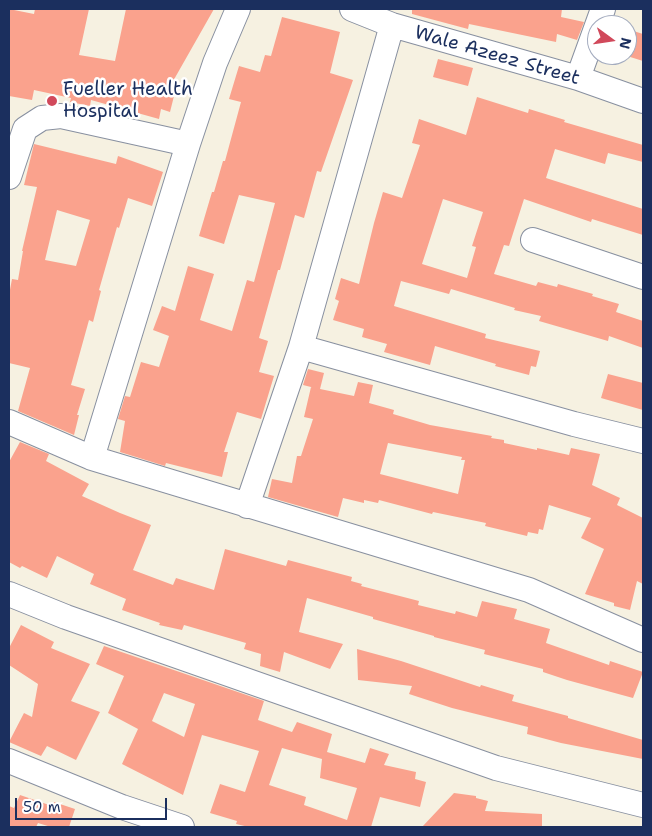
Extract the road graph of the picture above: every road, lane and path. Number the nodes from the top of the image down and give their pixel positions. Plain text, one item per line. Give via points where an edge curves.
1 (238, 9) edge
2 (352, 9) edge
3 (602, 9) edge
4 (392, 25) junction
5 (578, 78) junction
6 (643, 101) edge
7 (188, 144) junction
8 (9, 177) edge
9 (532, 240) dead end
10 (643, 277) edge
11 (301, 346) junction
12 (9, 422) edge
13 (643, 441) edge
14 (92, 458) junction
15 (247, 506) junction
16 (9, 594) edge
17 (643, 640) edge
18 (9, 761) edge
19 (643, 805) edge
20 (182, 827) edge

1 - 7 street
2 - 4 street, Wale Azeez Street
3 - 5 street
4 - 5 street, Wale Azeez Street
4 - 11 street
5 - 6 street, Wale Azeez Street
7 - 8 street via 61,116 42,118 26,128
7 - 14 street
9 - 10 street
11 - 13 street
11 - 15 street
12 - 14 street
14 - 15 street
15 - 17 street via 529,590
16 - 19 street via 496,768
18 - 20 street via 122,807

